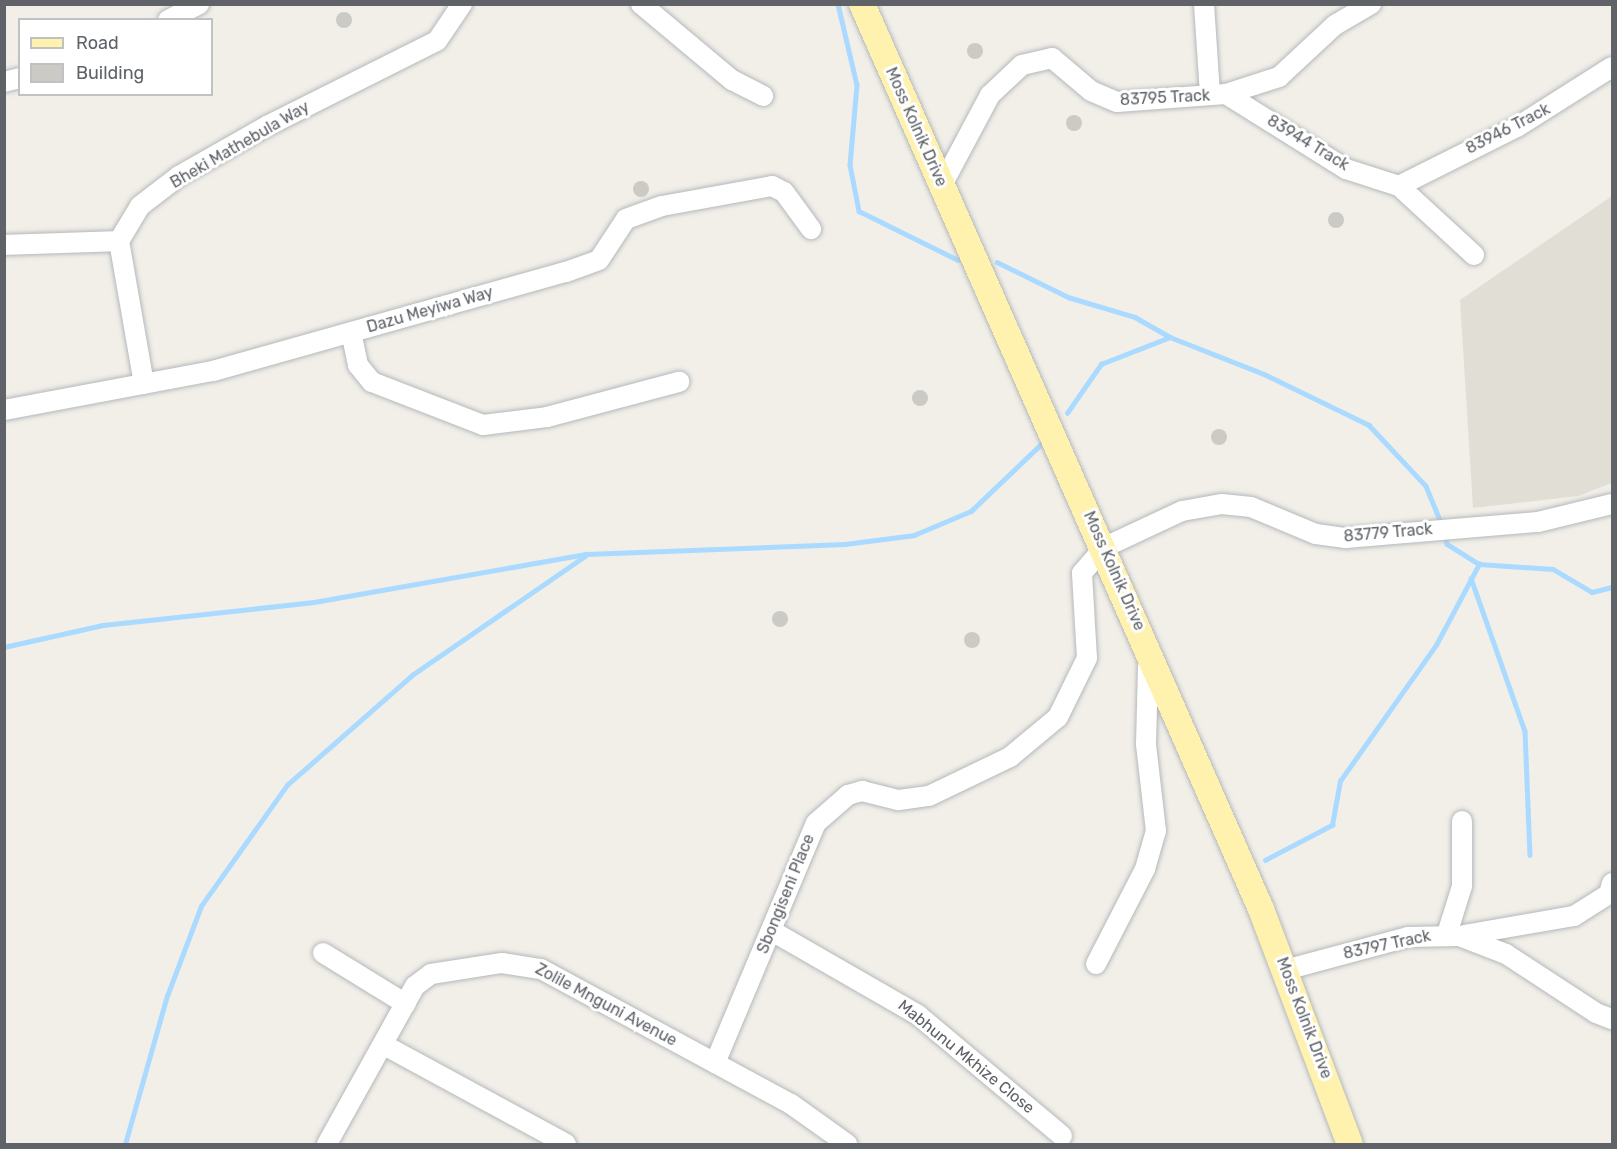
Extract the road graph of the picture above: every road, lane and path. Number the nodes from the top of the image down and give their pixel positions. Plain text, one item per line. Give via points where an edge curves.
1 (199, 4) edge
2 (462, 4) edge
3 (640, 4) edge
4 (862, 4) edge
5 (1204, 4) edge
6 (1371, 4) edge
7 (172, 18) edge
8 (1612, 67) edge
9 (1218, 95) junction
10 (763, 96) dead end
11 (942, 185) junction
12 (1400, 186) junction
13 (811, 229) dead end
14 (119, 241) junction
15 (4, 245) edge
16 (1474, 255) dead end
17 (351, 332) junction
18 (679, 382) dead end
19 (144, 384) junction
20 (4, 410) edge
21 (1612, 504) edge
22 (1105, 547) junction
23 (1143, 636) junction
24 (1462, 820) dead end
25 (1612, 884) edge
26 (772, 931) junction
27 (1453, 935) junction
28 (323, 953) dead end
29 (1096, 964) dead end
30 (1285, 970) junction
31 (406, 1004) junction
32 (1612, 1018) edge
33 (384, 1045) junction
34 (715, 1063) junction
35 (1062, 1136) dead end
36 (327, 1144) edge
37 (566, 1144) edge
38 (847, 1144) edge
39 (1350, 1144) edge

1 - 7 street
2 - 14 street, Bheki Mathebula Way via 437,40 179,176 140,206
3 - 10 street via 732,80
4 - 11 main road, Moss Kolnik Drive
5 - 9 street
6 - 9 street, 83795 Track via 1335,25 1279,77
8 - 12 street, 83946 Track via 1517,127
9 - 11 street, 83795 Track via 1118,102 1091,91 1061,63 1042,57 998,84
9 - 12 street, 83944 Track via 1346,169
11 - 22 main road, Moss Kolnik Drive
12 - 16 street, 83944 Track
13 - 17 street, Dazu Meyiwa Way via 777,187 662,206 620,224 599,260
14 - 15 street
14 - 19 street
17 - 18 street via 358,365 372,382 483,425 548,417
17 - 19 street, Dazu Meyiwa Way via 213,371
19 - 20 street, Dazu Meyiwa Way
21 - 22 street, 83779 Track via 1538,522 1331,537 1251,507 1222,504 1182,511
22 - 23 main road, Moss Kolnik Drive
22 - 26 street, Sbongiseni Place via 1082,573 1087,658 1058,717 1010,757 929,796 899,800 862,791 848,795 807,838
23 - 29 street via 1150,679 1146,744 1156,831 1145,869
23 - 30 main road, Moss Kolnik Drive
24 - 27 street via 1462,886
25 - 27 street via 1609,894 1574,916
26 - 34 street, Sbongiseni Place
26 - 35 street, Mabhunu Mkhize Close via 918,1015
27 - 30 street, 83797 Track via 1408,937
27 - 32 street, 83797 Track via 1506,954 1596,1013
28 - 31 street
30 - 39 main road, Moss Kolnik Drive
31 - 33 street, Zolile Mnguni Avenue
31 - 34 street, Zolile Mnguni Avenue via 415,986 431,974 523,963
33 - 36 street, Zolile Mnguni Avenue
33 - 37 street
34 - 38 street, Zolile Mnguni Avenue via 818,1120

